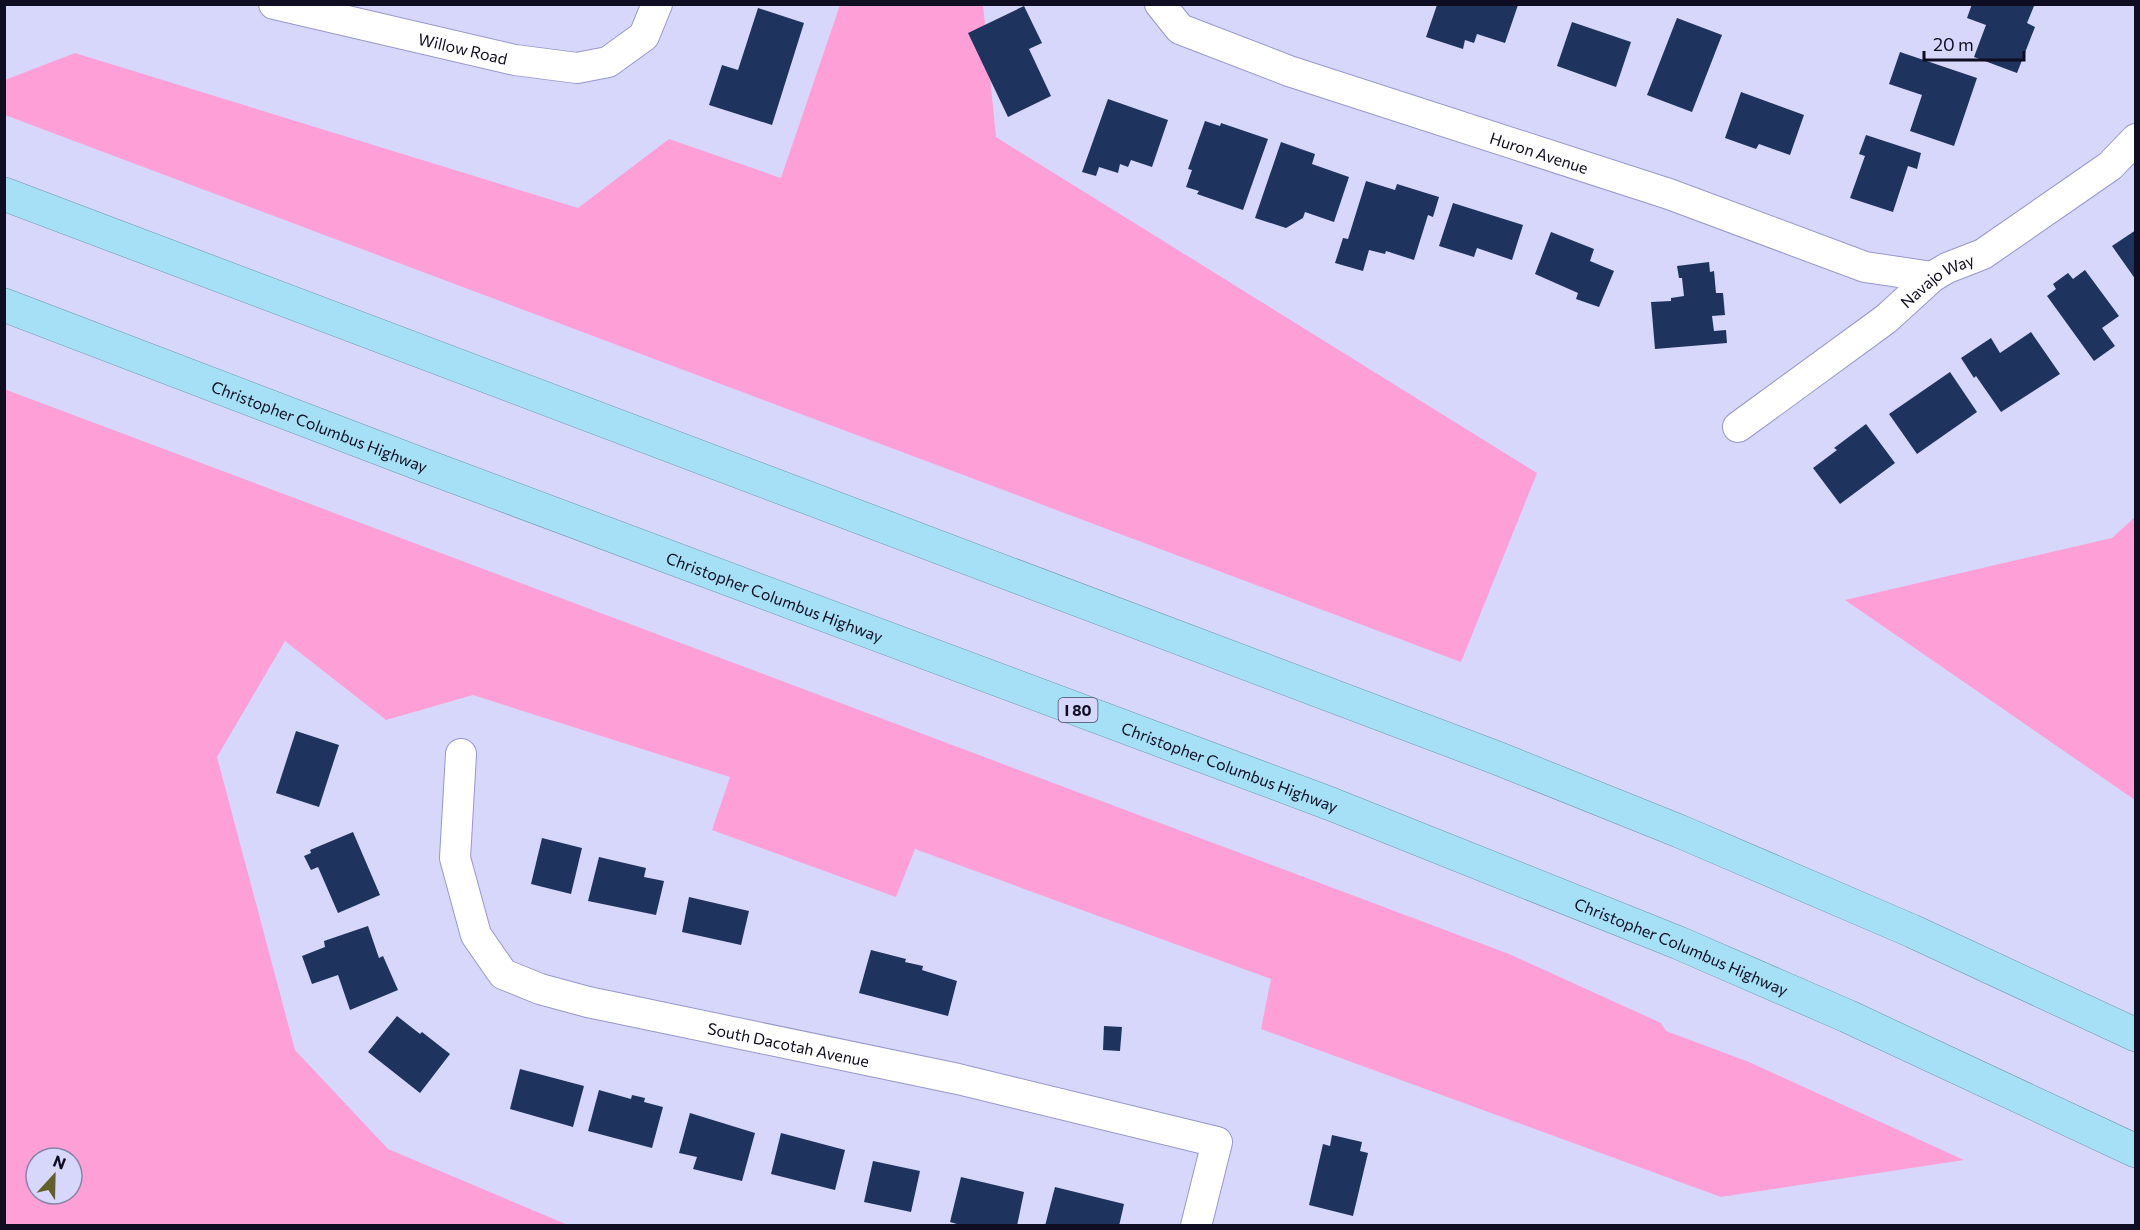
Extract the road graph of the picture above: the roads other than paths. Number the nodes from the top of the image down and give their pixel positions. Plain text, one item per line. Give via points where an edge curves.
1 (274, 4) edge
2 (657, 4) edge
3 (1160, 4) edge
4 (2136, 139) edge
5 (4, 194) edge
6 (1932, 277) junction
7 (4, 305) edge
8 (1738, 427) dead end
9 (461, 754) dead end
10 (2136, 1035) edge
11 (2136, 1152) edge
12 (1196, 1226) edge

1 - 2 street, Willow Road via 514,60 578,68 608,62 644,36
3 - 6 street, Huron Avenue via 1180,29 1289,71 1669,194 1865,267
4 - 6 street, Navajo Way via 2110,166 1983,254
5 - 10 highway via 1497,758 1912,931
6 - 8 street, Navajo Way via 1886,319
7 - 11 highway, Christopher Columbus Highway / I 80 via 1434,844 1837,1012
9 - 12 street, South Dacotah Avenue via 455,858 476,935 504,974 588,1002 958,1079 1217,1142

